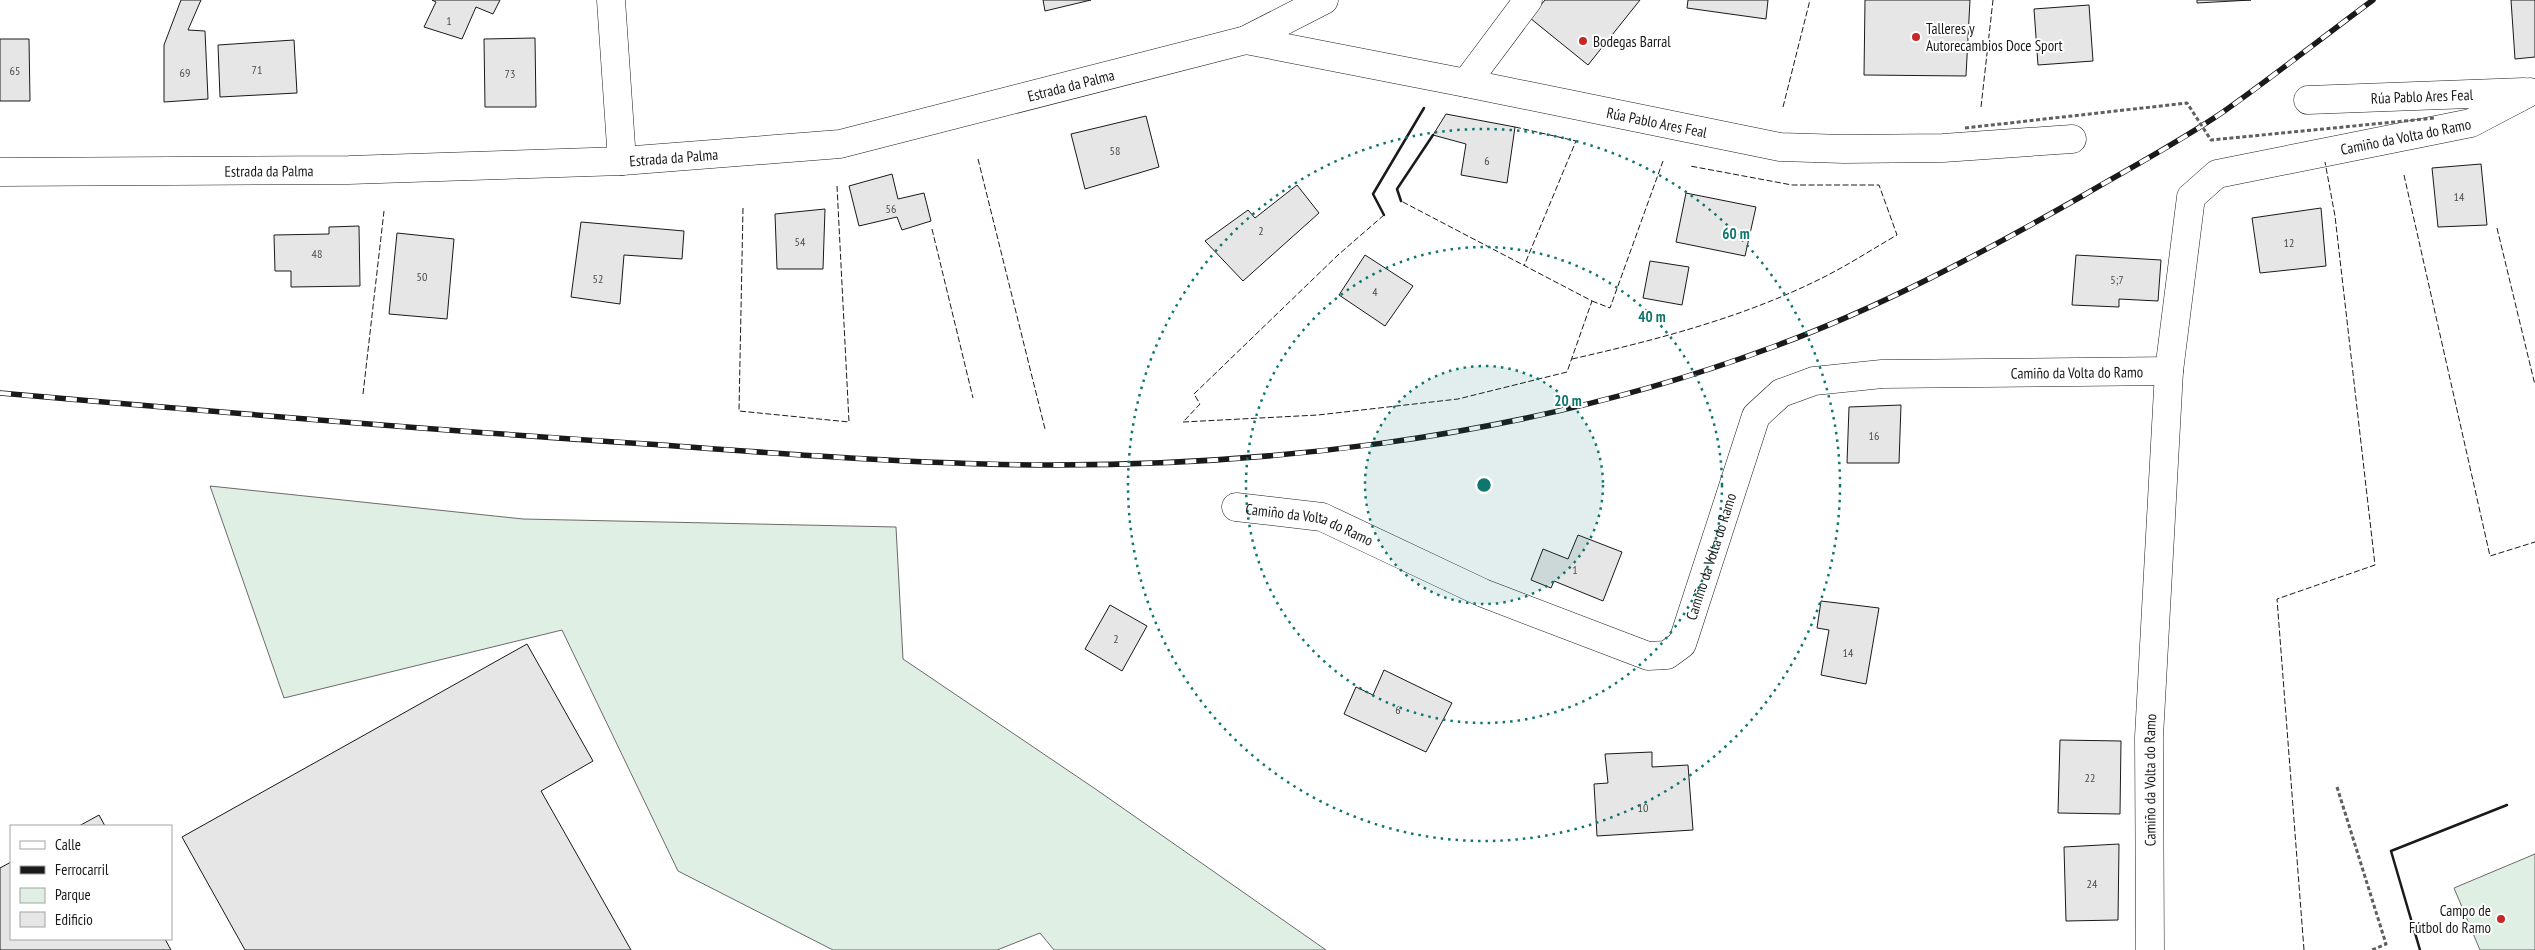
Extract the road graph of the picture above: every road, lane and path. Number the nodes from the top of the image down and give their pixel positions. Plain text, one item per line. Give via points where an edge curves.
1 (611, 0) edge
2 (1324, 0) edge
3 (1528, 0) edge
4 (1246, 40) junction
5 (1466, 82) junction
6 (2532, 92) edge
7 (2308, 100) dead end
8 (2435, 118) dead end
9 (1965, 128) dead end
10 (2072, 139) dead end
11 (622, 161) junction
12 (0, 172) edge
13 (2169, 371) junction
14 (1236, 507) dead end
15 (2337, 787) dead end
16 (2150, 950) edge
17 (2372, 950) edge

1 - 11 street
2 - 4 street, Estrada da Palma
3 - 5 street
4 - 5 street, Rúa Pablo Ares Feal
4 - 11 street, Estrada da Palma via 840,144
5 - 10 street, Rúa Pablo Ares Feal via 1780,147 1943,148
6 - 7 street, Rúa Pablo Ares Feal
6 - 13 street, Camiño da Volta do Ramo via 2471,123 2217,174 2191,197
8 - 9 path, bridge via 2211,140 2187,103
11 - 12 street, Estrada da Palma via 349,170
13 - 14 street, Camiño da Volta do Ramo via 1882,374 1814,381 1781,392 1756,416 1682,644 1667,655 1648,656 1483,593 1322,517
13 - 16 street, Camiño da Volta do Ramo via 2149,737
15 - 17 path via 2386,944

